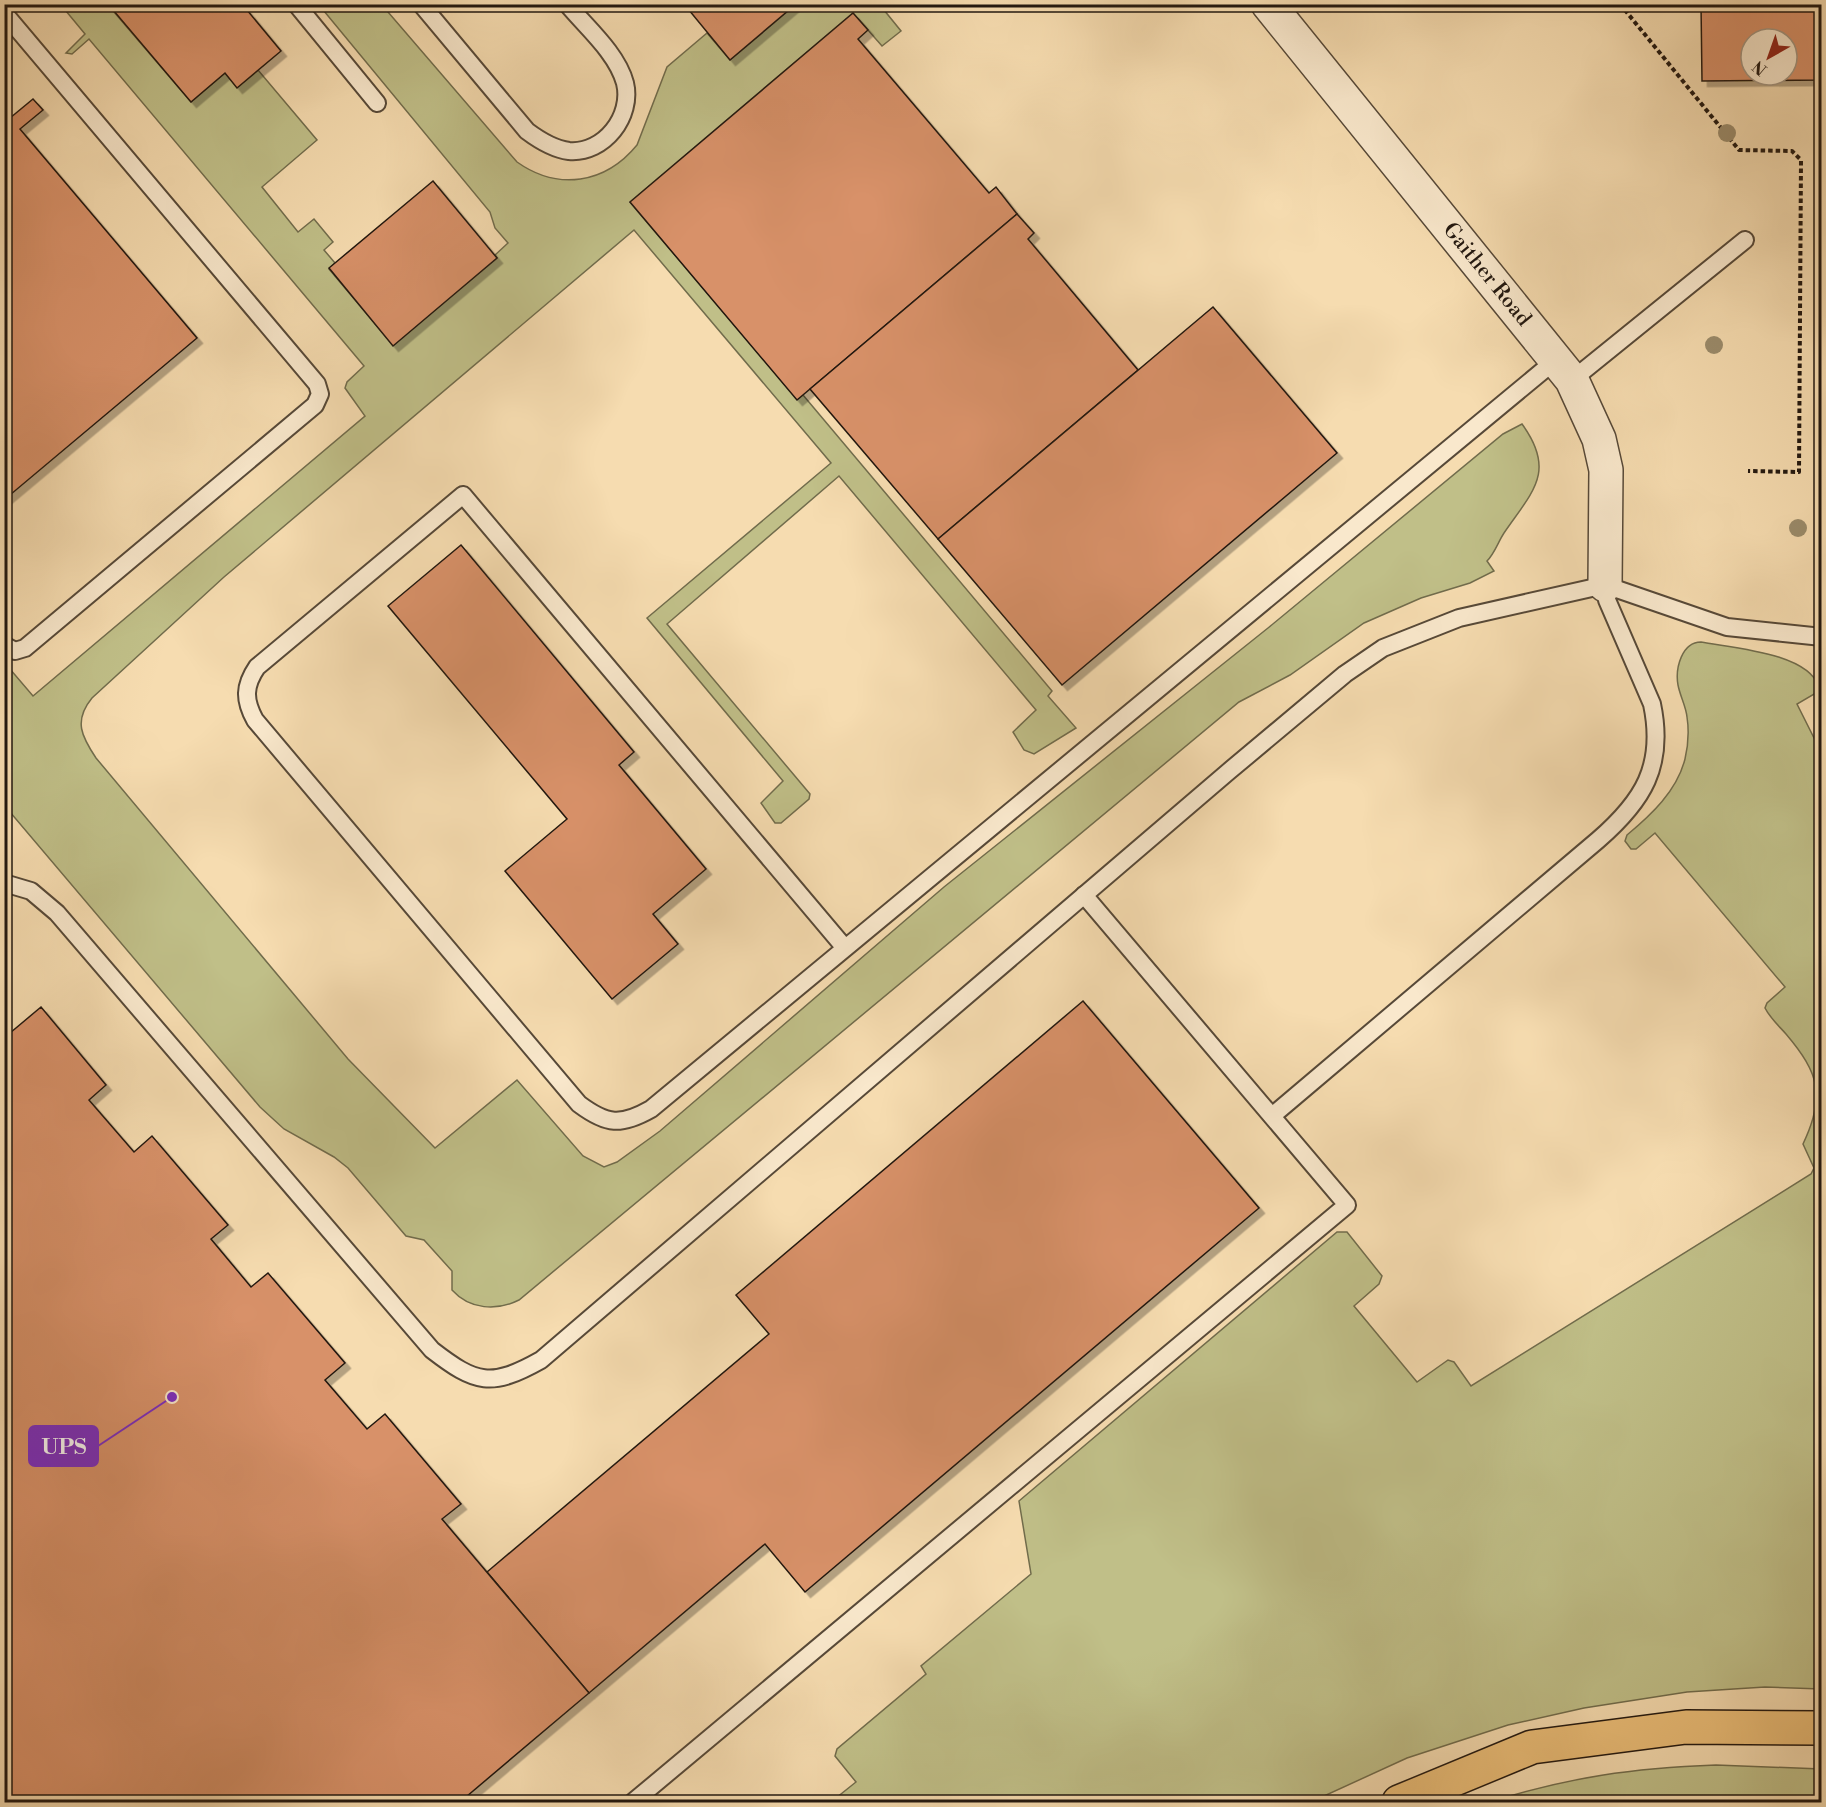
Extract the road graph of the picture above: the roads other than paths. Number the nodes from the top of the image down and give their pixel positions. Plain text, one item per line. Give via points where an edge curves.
1 (296, 4) edge
2 (421, 4) edge
3 (567, 4) edge
4 (1268, 4) edge
5 (4, 13) edge
6 (377, 103) dead end
7 (1745, 240) dead end
8 (1565, 370) junction
9 (1605, 585) junction
10 (1821, 637) edge
11 (4, 645) edge
12 (4, 883) edge
13 (1084, 895) junction
14 (845, 948) junction
15 (1272, 1116) junction
16 (1821, 1728) edge
17 (633, 1803) edge
18 (1399, 1803) edge

1 - 6 lane
2 - 3 lane via 527,131 568,151 598,144 613,130 624,112 626,91 613,59
4 - 8 street, Gaither Road
5 - 11 lane via 317,384 320,394 315,405 25,648 15,651
7 - 8 lane
8 - 9 street, Gaither Road via 1599,439 1606,470
8 - 14 lane
9 - 10 lane via 1727,627
9 - 13 lane via 1459,618 1383,648 1345,674
9 - 15 lane via 1607,600 1655,717 1657,748 1638,799 1598,840
12 - 13 lane via 31,891 57,913 432,1350 457,1369 484,1380 513,1376 541,1360
13 - 15 lane
14 - 14 lane via 651,1109 616,1122 597,1117 579,1104 255,720 245,693 249,679 257,667 463,495
15 - 17 lane via 1347,1205
16 - 18 highway via 1686,1727 1532,1748

